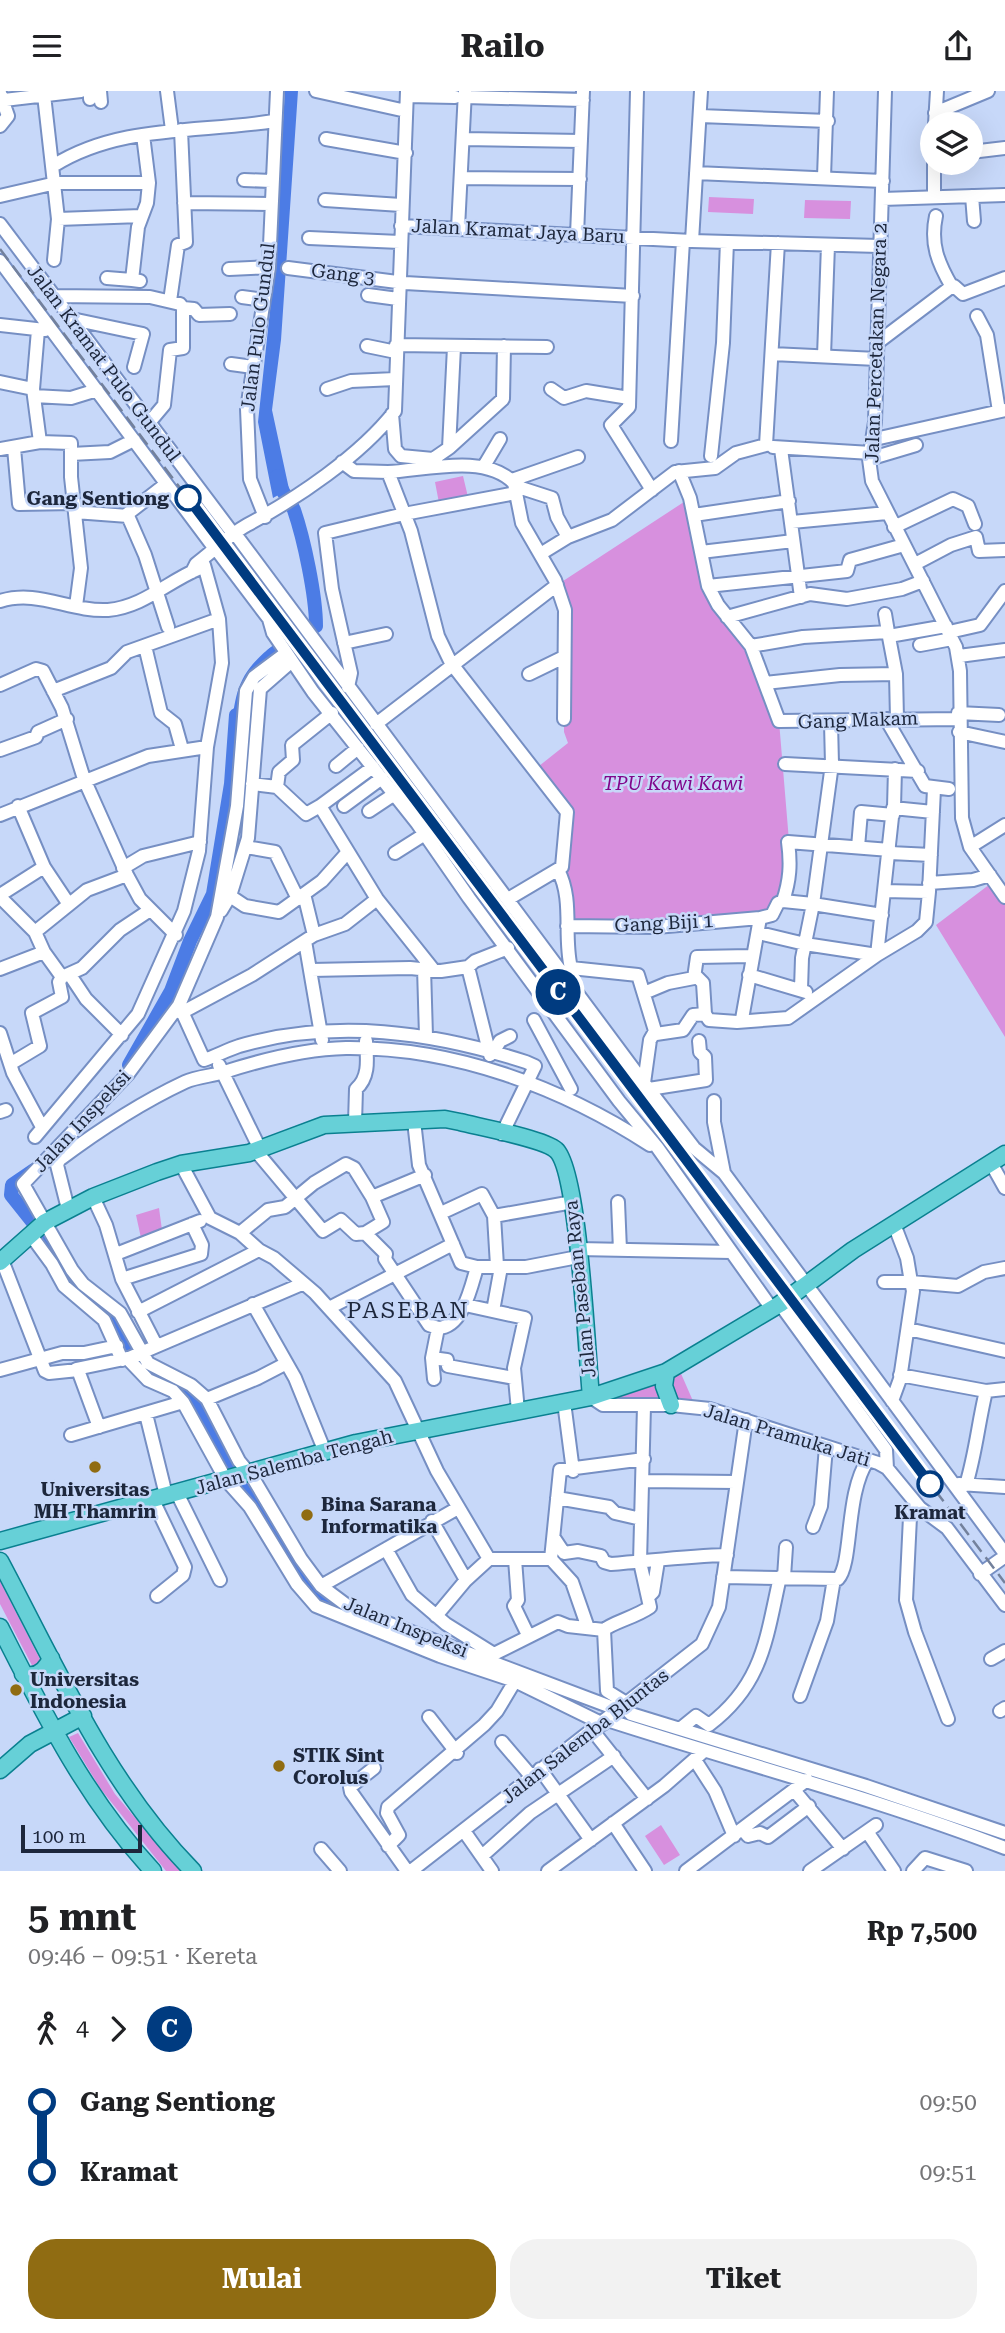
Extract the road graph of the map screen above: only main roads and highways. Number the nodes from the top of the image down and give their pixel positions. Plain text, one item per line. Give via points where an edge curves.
1 (998, 1158) edge
2 (1, 1261) edge
3 (666, 1372) junction
4 (591, 1397) junction
5 (671, 1405) road end
6 (0, 1541) edge
7 (0, 1561) edge
8 (0, 1627) edge
9 (51, 1658) junction
10 (23, 1674) junction
11 (83, 1716) junction
12 (53, 1733) junction
13 (0, 1770) edge
14 (153, 1871) edge
15 (193, 1871) edge

1 - 3 main road, Jalan Salemba Tengah via 776,1307
2 - 4 main road, Jalan Paseban Raya via 68,1209 181,1164 258,1150 321,1126 446,1119 547,1143 559,1153 573,1202
3 - 4 main road, Jalan Salemba Tengah
3 - 5 main road via 664,1386
4 - 6 main road, Jalan Salemba Tengah via 324,1452
7 - 9 main road
8 - 10 main road
9 - 10 main road via 41,1673
9 - 11 main road
10 - 12 main road
11 - 12 main road
11 - 15 main road via 121,1783 153,1828
12 - 13 main road via 17,1753
12 - 14 main road via 93,1797

